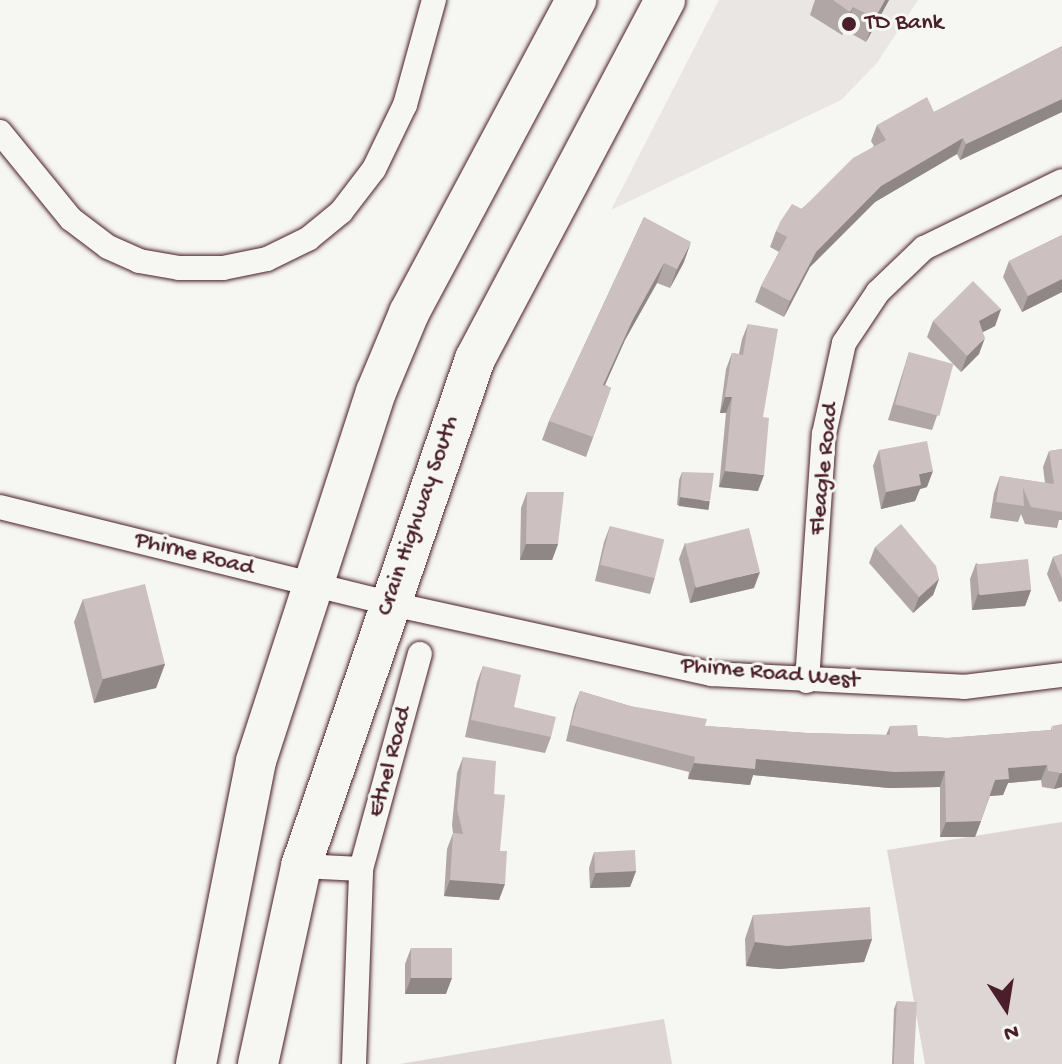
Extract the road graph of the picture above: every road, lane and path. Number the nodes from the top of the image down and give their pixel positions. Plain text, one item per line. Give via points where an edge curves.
1 (434, 0) edge
2 (576, 0) edge
3 (665, 0) edge
4 (0, 132) edge
5 (1062, 181) edge
6 (0, 507) edge
7 (314, 585) junction
8 (388, 603) junction
9 (420, 654) dead end
10 (1062, 675) edge
11 (807, 681) junction
12 (301, 866) junction
13 (361, 869) junction
14 (196, 1064) edge
15 (258, 1064) edge
16 (354, 1064) edge

1 - 4 street via 415,79 374,169 341,212 308,239 267,259 223,268 179,268 139,261 108,247 71,219
2 - 7 main road via 409,313 376,392
3 - 8 main road, Crain Highway South via 475,359
5 - 11 street, Fleagle Road via 924,248 878,292 844,343 824,434
6 - 7 street, Phirne Road
7 - 8 street, Phirne Road
7 - 14 main road via 256,761
8 - 11 street, Phirne Road West via 711,674
8 - 12 main road, Crain Highway South
9 - 13 street, Ethel Road
10 - 11 street, Phirne Road West via 964,687
12 - 13 street
12 - 15 main road, Crain Highway South
13 - 16 street, Ethel Road

